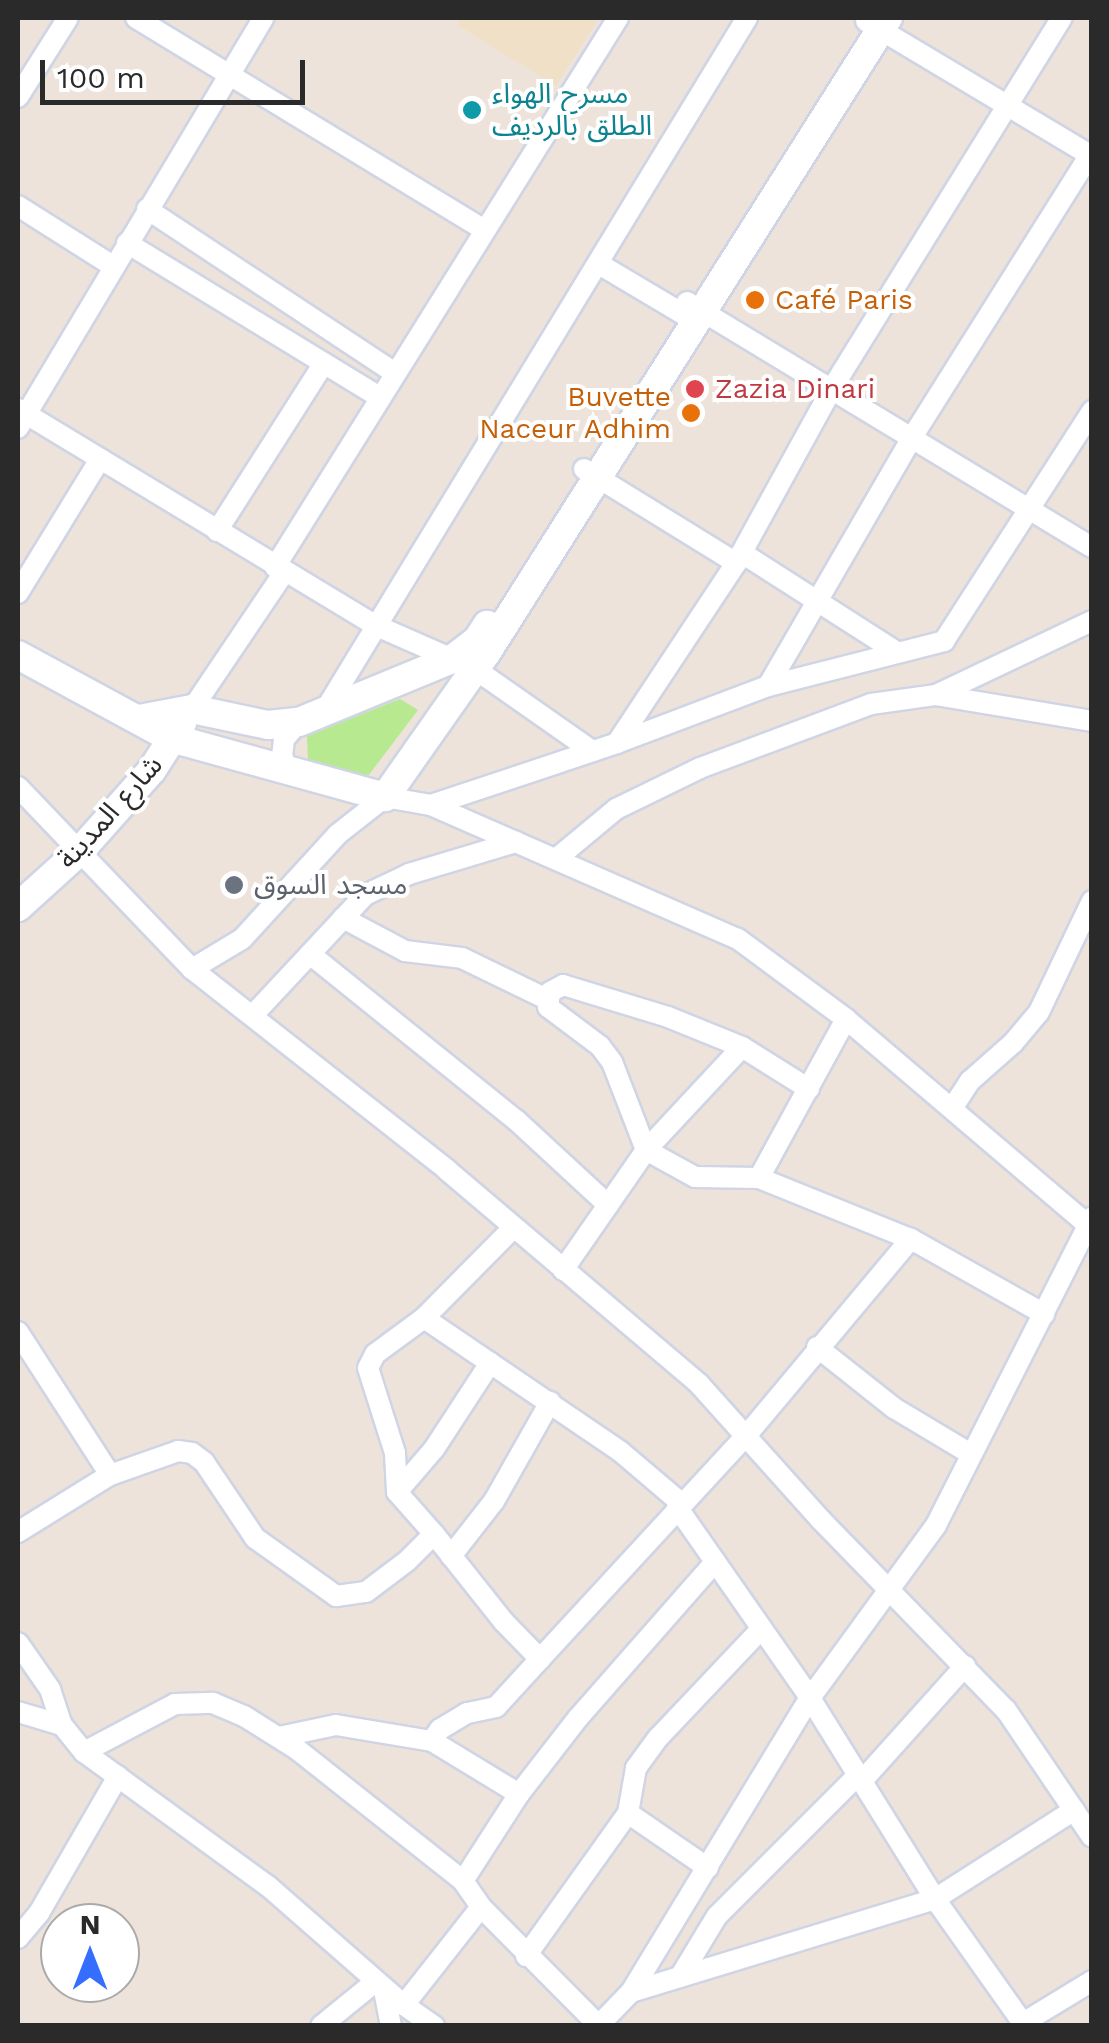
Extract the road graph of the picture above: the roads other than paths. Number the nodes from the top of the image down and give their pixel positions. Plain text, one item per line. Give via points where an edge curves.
1 (68, 18) edge
2 (136, 18) edge
3 (263, 18) edge
4 (618, 18) edge
5 (747, 18) edge
6 (1062, 18) edge
7 (876, 22) edge
8 (228, 73) junction
9 (18, 97) edge
10 (1008, 105) junction
11 (1091, 154) edge
12 (18, 206) edge
13 (147, 209) junction
14 (483, 229) junction
15 (128, 244) junction
16 (599, 264) junction
17 (113, 266) junction
18 (262, 286) junction
19 (691, 312) junction
20 (246, 316) junction
21 (324, 364) junction
22 (394, 373) junction
23 (831, 390) junction
24 (380, 397) junction
25 (1092, 410) edge
26 (20, 417) edge
27 (911, 439) junction
28 (100, 460) junction
29 (591, 473) junction
30 (1028, 511) junction
31 (217, 531) junction
32 (1092, 547) edge
33 (739, 558) junction
34 (280, 569) junction
35 (18, 593) edge
36 (815, 599) junction
37 (1092, 621) edge
38 (377, 626) junction
39 (894, 651) junction
40 (18, 655) edge
41 (464, 664) junction
42 (768, 686) junction
43 (936, 695) junction
44 (192, 710) junction
45 (312, 717) junction
46 (139, 719) junction
47 (1092, 721) edge
48 (171, 738) junction
49 (617, 744) junction
50 (592, 751) junction
51 (289, 773) junction
52 (18, 787) edge
53 (385, 796) junction
54 (431, 805) junction
55 (510, 838) junction
56 (80, 851) junction
57 (556, 859) junction
58 (1092, 901) edge
59 (18, 906) edge
60 (343, 918) junction
61 (1084, 935) edge
62 (310, 954) junction
63 (196, 971) junction
64 (547, 999) junction
65 (248, 1012) junction
66 (846, 1019) junction
67 (742, 1048) junction
68 (809, 1088) junction
69 (953, 1107) junction
70 (646, 1150) junction
71 (759, 1178) junction
72 (608, 1205) junction
73 (1090, 1223) edge
74 (513, 1228) junction
75 (911, 1239) junction
76 (564, 1270) junction
77 (1044, 1314) junction
78 (424, 1318) junction
79 (18, 1332) edge
80 (817, 1346) junction
81 (490, 1363) junction
82 (550, 1402) junction
83 (746, 1436) junction
84 (972, 1454) junction
85 (110, 1475) junction
86 (397, 1492) junction
87 (679, 1505) junction
88 (18, 1532) edge
89 (434, 1534) junction
90 (451, 1556) junction
91 (716, 1562) junction
92 (886, 1590) junction
93 (762, 1630) junction
94 (18, 1643) edge
95 (540, 1659) junction
96 (965, 1666) junction
97 (810, 1698) junction
98 (18, 1712) edge
99 (62, 1725) junction
100 (279, 1737) junction
101 (432, 1742) junction
102 (84, 1752) junction
103 (118, 1776) junction
104 (859, 1779) junction
105 (519, 1794) junction
106 (1074, 1810) junction
107 (628, 1813) junction
108 (1092, 1838) edge
109 (708, 1868) junction
110 (463, 1881) junction
111 (935, 1899) junction
112 (482, 1907) junction
113 (18, 1938) edge
114 (526, 1956) junction
115 (680, 1977) junction
116 (1092, 1982) edge
117 (379, 1987) junction
118 (631, 1992) junction
119 (404, 2005) junction
120 (1024, 2024) edge
121 (598, 2025) edge
122 (321, 2026) edge
123 (391, 2026) edge
124 (434, 2026) edge

1 - 9 street
2 - 8 street
3 - 8 street
4 - 14 street
5 - 16 street
6 - 10 street
7 - 10 street
7 - 19 street
8 - 13 street
8 - 14 street
10 - 11 street
10 - 23 street
11 - 27 street
12 - 17 street
13 - 15 street
13 - 18 street
14 - 22 street
15 - 17 street
15 - 20 street
16 - 19 street
16 - 38 street
17 - 26 street
18 - 20 street
18 - 22 street
19 - 23 street
19 - 29 street
20 - 21 street
21 - 24 street
21 - 31 street
22 - 24 street
23 - 27 street
23 - 33 street
24 - 34 street
25 - 30 street
26 - 28 street
27 - 30 street
27 - 36 street
28 - 31 street
28 - 35 street
29 - 33 street
29 - 41 street
30 - 32 street
30 - 39 street via 944,641
31 - 34 street
33 - 36 street
33 - 49 street
34 - 38 street
34 - 44 street
36 - 39 street
36 - 42 street
37 - 43 street
38 - 41 street
38 - 45 street
39 - 42 street
40 - 46 street
41 - 45 street
41 - 50 street
41 - 53 street
42 - 49 street
43 - 47 street
43 - 57 street via 871,704 700,768 616,809
44 - 45 street via 268,725
44 - 46 street
44 - 48 street, شارع المدينة
45 - 51 street via 284,739
46 - 48 street
48 - 51 street
48 - 56 street, شارع المدينة via 152,770
49 - 50 street
50 - 54 street
51 - 53 street
52 - 56 street
53 - 54 street
53 - 63 street via 338,834 242,938
54 - 55 street
55 - 57 street
55 - 60 street via 397,879 364,896
56 - 59 street, شارع المدينة
56 - 63 street
57 - 66 street via 738,939
58 - 61 street
60 - 62 street
60 - 64 street via 405,951 462,958
61 - 69 street via 1039,1012
62 - 65 street
62 - 72 street via 517,1120
63 - 65 street
64 - 67 street via 563,985
64 - 70 street via 548,1007 607,1054
65 - 74 street
66 - 68 street
66 - 69 street
67 - 68 street
67 - 70 street
68 - 71 street
69 - 73 street
70 - 71 street via 695,1178
70 - 72 street
71 - 75 street
72 - 76 street
73 - 77 street
74 - 76 street
74 - 78 street
75 - 77 street
75 - 80 street
76 - 83 street via 700,1384
77 - 84 street
78 - 81 street
78 - 86 street via 375,1354 368,1368 395,1453
79 - 85 street
80 - 83 street
80 - 84 street via 894,1408
81 - 82 street
81 - 86 street
82 - 87 street via 658,1479
82 - 90 street via 494,1500
83 - 87 street
83 - 92 street
84 - 92 street via 936,1525
85 - 88 street
85 - 89 street via 164,1455 192,1453 255,1538 336,1596 366,1592
86 - 89 street
87 - 91 street
87 - 95 street
89 - 90 street
90 - 95 street
91 - 93 street
91 - 105 street
92 - 96 street
92 - 97 street
93 - 97 street
93 - 107 street via 636,1768
94 - 99 street via 50,1689
95 - 101 street via 496,1706 467,1713
96 - 104 street
96 - 106 street via 1006,1710
97 - 104 street
97 - 109 street
98 - 99 street
99 - 102 street
100 - 101 street via 336,1725
100 - 102 street via 213,1703 175,1704
100 - 110 street
101 - 105 street
102 - 103 street
103 - 113 street
103 - 117 street via 268,1886
104 - 111 street
104 - 115 street via 718,1916
105 - 110 street
106 - 108 street
106 - 111 street
107 - 109 street
107 - 114 street
109 - 118 street
110 - 112 street
111 - 115 street
111 - 120 street
112 - 114 street
112 - 119 street
114 - 121 street
115 - 118 street
116 - 120 street
117 - 119 street
117 - 122 street
117 - 123 street
118 - 121 street
119 - 124 street

